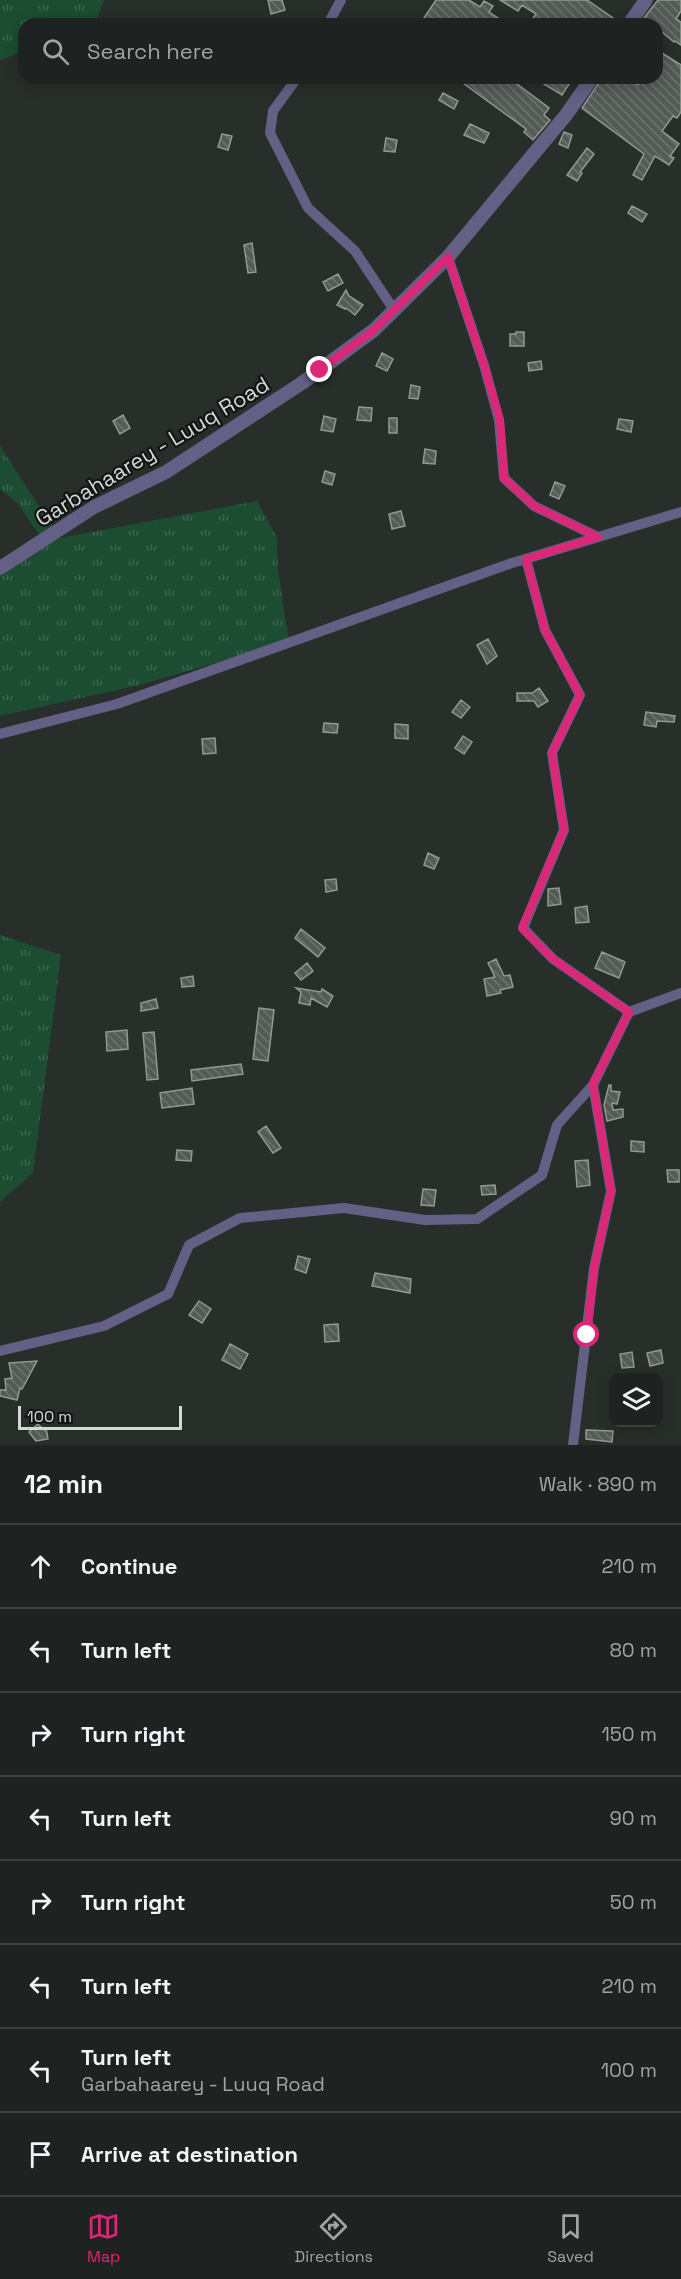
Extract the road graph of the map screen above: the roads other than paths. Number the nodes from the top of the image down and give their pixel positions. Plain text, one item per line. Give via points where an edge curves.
1 (340, 0) edge
2 (645, 0) edge
3 (331, 18) edge
4 (633, 18) edge
5 (293, 84) edge
6 (588, 84) edge
7 (448, 257) junction
8 (394, 310) junction
9 (681, 512) edge
10 (598, 537) junction
11 (526, 559) junction
12 (0, 568) edge
13 (0, 734) edge
14 (681, 993) edge
15 (629, 1012) junction
16 (593, 1084) junction
17 (0, 1351) edge
18 (573, 1445) edge

1 - 3 street
2 - 4 street
5 - 8 street via 273,111 270,133 308,208 355,251
6 - 7 street, Garbahaarey - Luuq Road
7 - 8 street, Garbahaarey - Luuq Road
7 - 10 street via 500,420 504,478 534,506
8 - 12 street, Garbahaarey - Luuq Road via 374,330 302,384 166,472 94,507
9 - 10 street
10 - 11 street
11 - 13 street via 117,704
11 - 15 street via 545,630 580,695 552,753 564,830 522,928 553,959
14 - 15 street
15 - 16 street
16 - 17 street via 558,1125 542,1175 477,1219 425,1220 344,1208 240,1218 189,1245 168,1294 104,1326
16 - 18 street via 611,1191 594,1268

